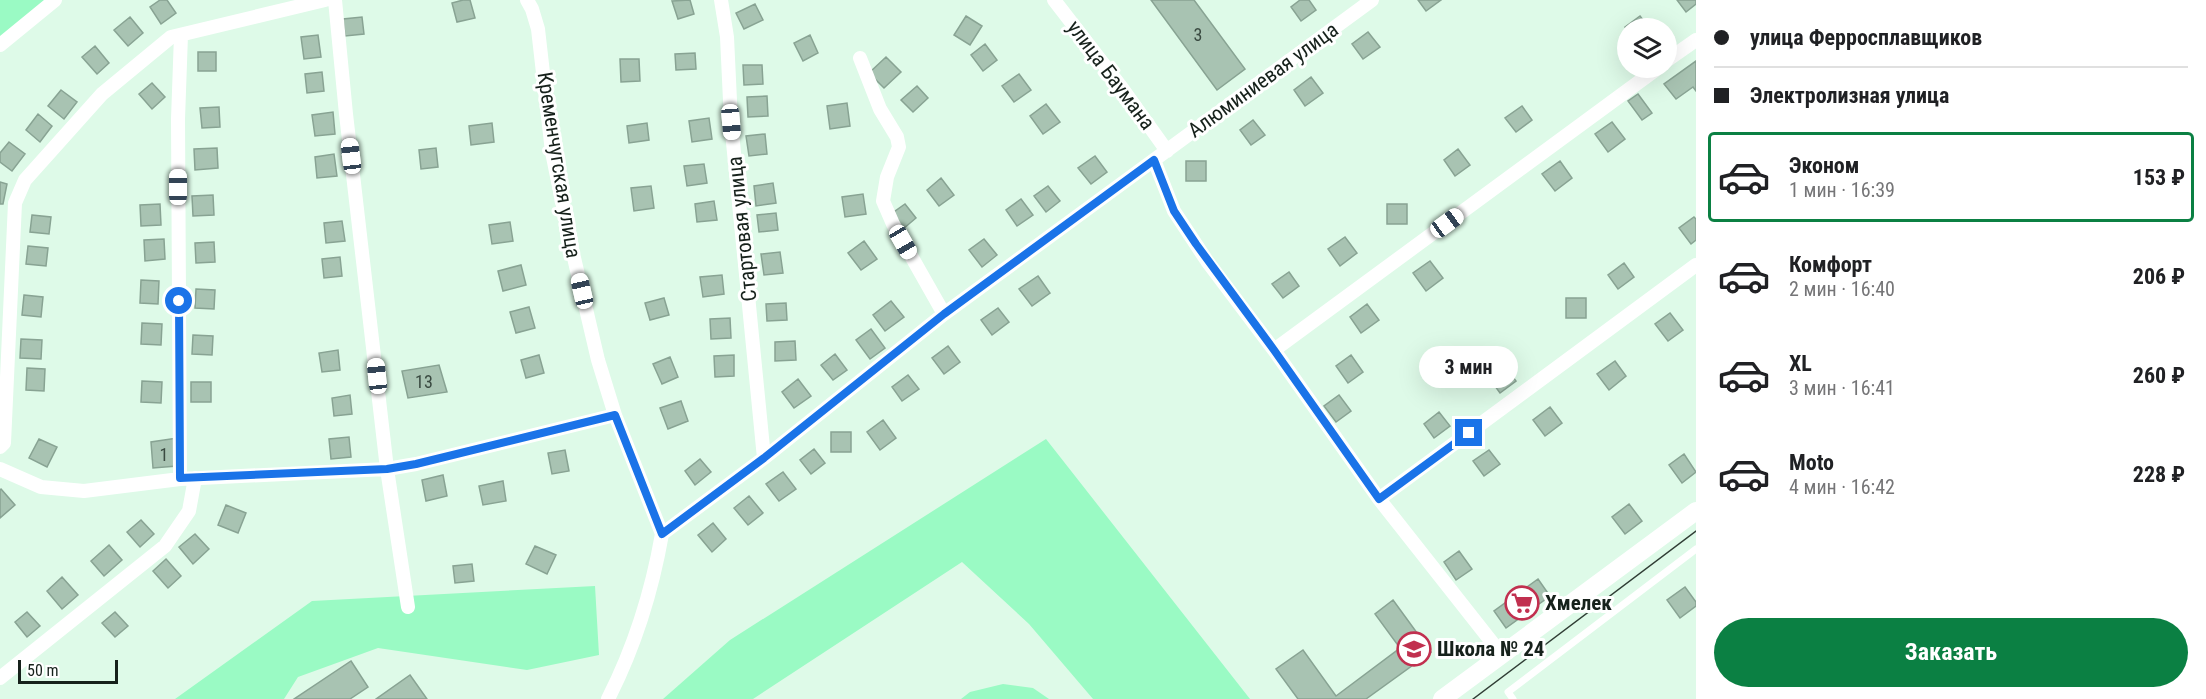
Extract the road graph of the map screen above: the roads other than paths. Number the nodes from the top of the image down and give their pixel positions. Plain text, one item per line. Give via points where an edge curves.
1 (55, 0) edge
2 (326, 0) edge
3 (335, 0) edge
4 (527, 0) edge
5 (721, 0) edge
6 (1054, 0) edge
7 (1372, 0) edge
8 (181, 35) junction
9 (1696, 40) edge
10 (0, 45) edge
11 (1677, 53) edge
12 (860, 58) dead end
13 (1644, 78) edge
14 (1167, 151) junction
15 (1154, 160) junction
16 (1696, 265) edge
17 (944, 314) junction
18 (1274, 350) junction
19 (615, 415) junction
20 (0, 447) edge
21 (764, 458) junction
22 (0, 469) edge
23 (387, 469) junction
24 (180, 478) junction
25 (195, 478) junction
26 (1379, 499) junction
27 (1696, 511) edge
28 (662, 534) junction
29 (1696, 549) edge
30 (408, 607) dead end
31 (1502, 655) junction
32 (0, 678) edge
33 (608, 699) edge
34 (1442, 699) edge
35 (1513, 699) edge

1 - 10 street
2 - 8 street
3 - 23 street
4 - 19 street, Кременчугская улица via 538,29 552,152 571,245
5 - 21 street, Стартовая улица
6 - 14 street, улица Баумана
7 - 14 street, Алюминиевая улица
8 - 20 street via 171,38 102,94 25,180 15,203 4,442
8 - 24 street
9 - 11 street
12 - 17 street via 899,147 883,201
13 - 18 street
14 - 15 street, Алюминиевая улица
15 - 17 street, Алюминиевая улица
15 - 18 street via 1174,211
16 - 26 street
17 - 21 street, Алюминиевая улица
18 - 26 street
19 - 23 street
19 - 28 street, Кременчугская улица
21 - 28 street, Алюминиевая улица
22 - 24 street via 40,487 84,491
23 - 25 street
23 - 30 street
24 - 25 street
25 - 32 street via 189,511 165,546
26 - 31 street
27 - 31 main road
28 - 33 street via 655,575
29 - 35 lane via 1508,692
31 - 34 main road

